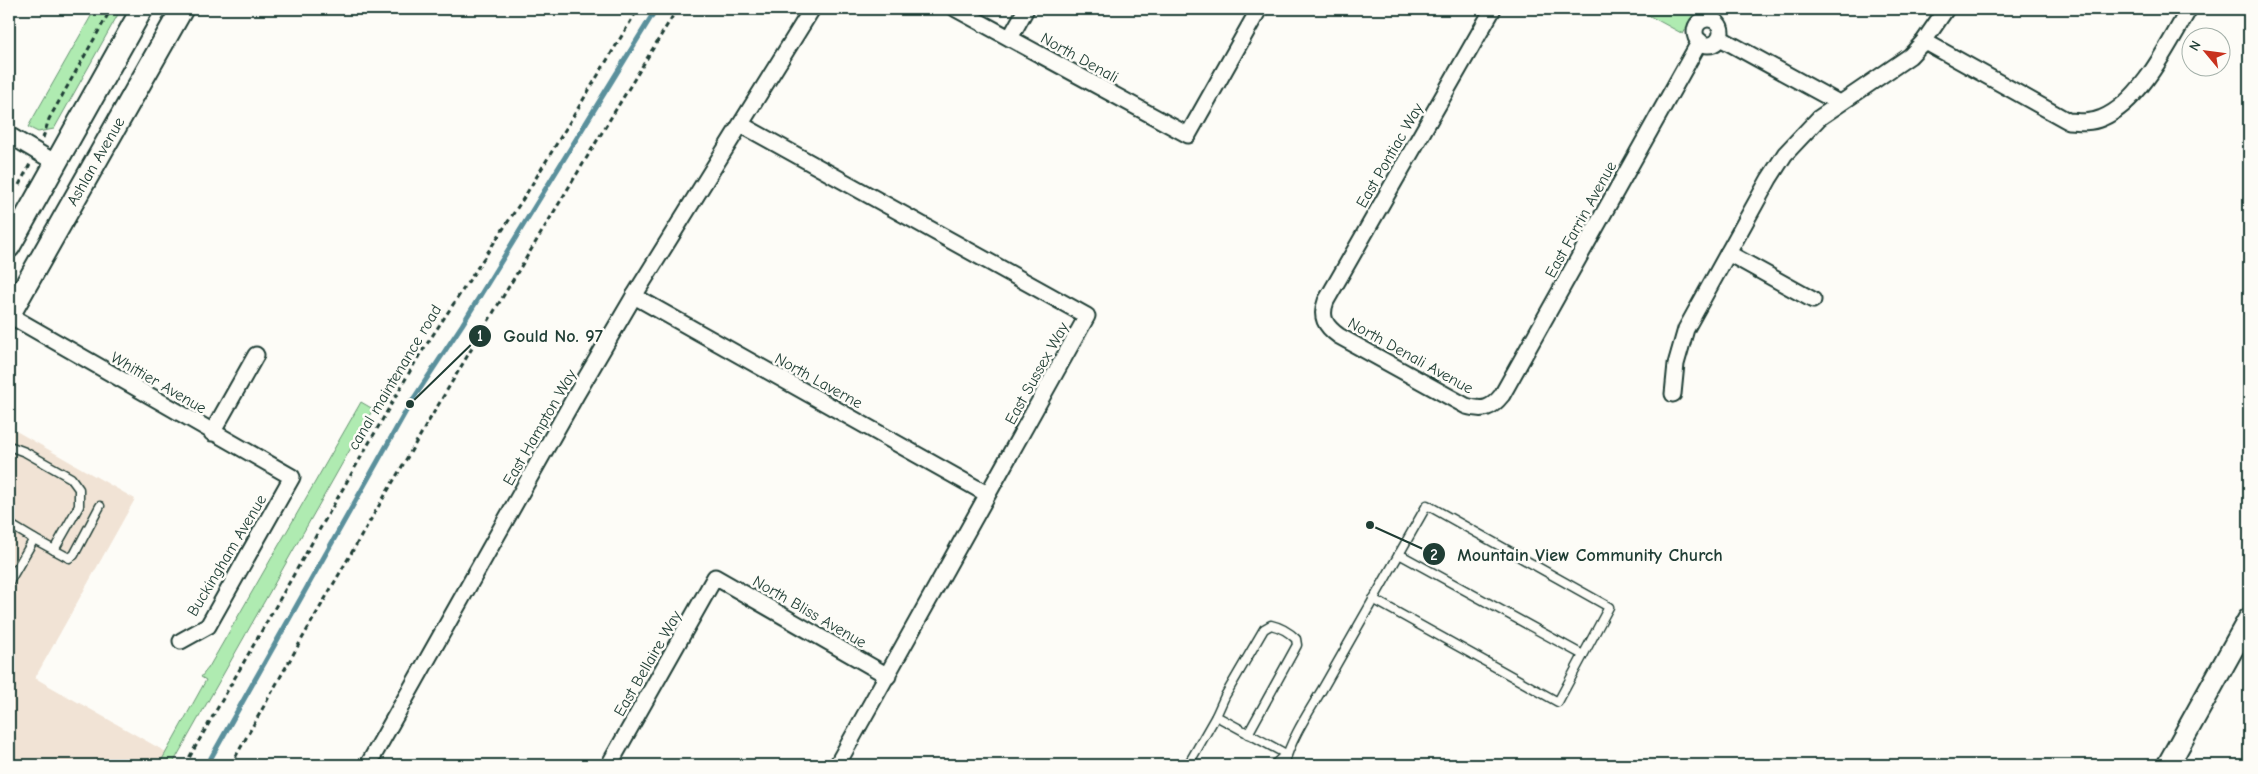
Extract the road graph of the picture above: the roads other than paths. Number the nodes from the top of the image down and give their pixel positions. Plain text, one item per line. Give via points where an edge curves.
1 (142, 9) edge
2 (182, 9) edge
3 (812, 9) edge
4 (956, 9) edge
5 (1026, 9) edge
6 (1259, 9) edge
7 (1493, 9) edge
8 (1946, 9) edge
9 (2189, 9) edge
10 (1716, 14) edge
11 (1010, 38) junction
12 (1720, 38) junction
13 (1924, 41) junction
14 (1700, 42) junction
15 (1839, 103) junction
16 (742, 125) junction
17 (9, 135) edge
18 (56, 163) junction
19 (84, 179) junction
20 (9, 247) edge
21 (1728, 253) junction
22 (634, 296) junction
23 (1813, 300) dead end
24 (9, 315) edge
25 (1324, 321) joint
26 (256, 355) dead end
27 (1674, 394) dead end
28 (1486, 409) joint
29 (212, 432) junction
30 (9, 446) edge
31 (292, 478) joint
32 (987, 494) junction
33 (100, 506) dead end
34 (9, 524) edge
35 (34, 539) junction
36 (54, 550) junction
37 (1399, 554) junction
38 (715, 578) joint
39 (9, 582) edge
40 (1373, 599) junction
41 (2249, 619) edge
42 (181, 641) dead end
43 (1583, 655) junction
44 (888, 676) junction
45 (1216, 716) junction
46 (1248, 734) junction
47 (1286, 754) junction
48 (1189, 763) edge
49 (368, 765) edge
50 (608, 765) edge
51 (837, 765) edge
52 (1198, 765) edge
53 (1274, 765) edge
54 (1284, 765) edge
55 (2168, 765) edge

1 - 18 main road, Ashlan Avenue
2 - 19 main road, Ashlan Avenue
3 - 16 street, East Hampton Way
4 - 11 street, North Denali
5 - 11 street
6 - 11 street, North Denali via 1188,135
7 - 25 street, East Pontiac Way via 1326,300 1322,310
8 - 13 street
9 - 13 street via 2150,76 2121,105 2102,118 2084,122 2068,121
10 - 12 street
10 - 14 street via 1697,25
12 - 14 street via 1710,45
12 - 15 street
13 - 15 street via 1891,71
14 - 28 street, East Farrin Avenue via 1502,395
15 - 21 street via 1785,154
16 - 22 street, East Hampton Way
16 - 32 street, East Sussex Way via 1087,316
17 - 18 street
18 - 19 main road
18 - 20 main road, Ashlan Avenue
19 - 24 main road, Ashlan Avenue
21 - 23 street
21 - 27 street via 1686,329 1676,364
22 - 32 street, North Laverne
22 - 49 street, East Hampton Way
24 - 29 street, Whittier Avenue
25 - 28 street, North Denali Avenue via 1339,336 1457,401
26 - 29 street
29 - 31 street, Whittier Avenue
30 - 36 lane via 71,478 79,488 79,506
31 - 42 street, Buckingham Avenue via 208,626
32 - 44 street, East Sussex Way
33 - 36 lane via 74,555 70,558
34 - 35 lane
35 - 36 lane
35 - 39 lane
37 - 40 lane
37 - 43 lane
37 - 43 lane via 1427,505 1609,607
38 - 44 street, North Bliss Avenue
38 - 50 street, East Bellaire Way
40 - 43 lane via 1558,702
40 - 47 lane
41 - 55 main road
44 - 51 street, East Sussex Way
45 - 46 lane
45 - 46 lane via 1264,629 1278,626 1296,638 1297,645
45 - 48 lane
46 - 47 lane
47 - 53 lane
47 - 54 lane
48 - 52 lane

